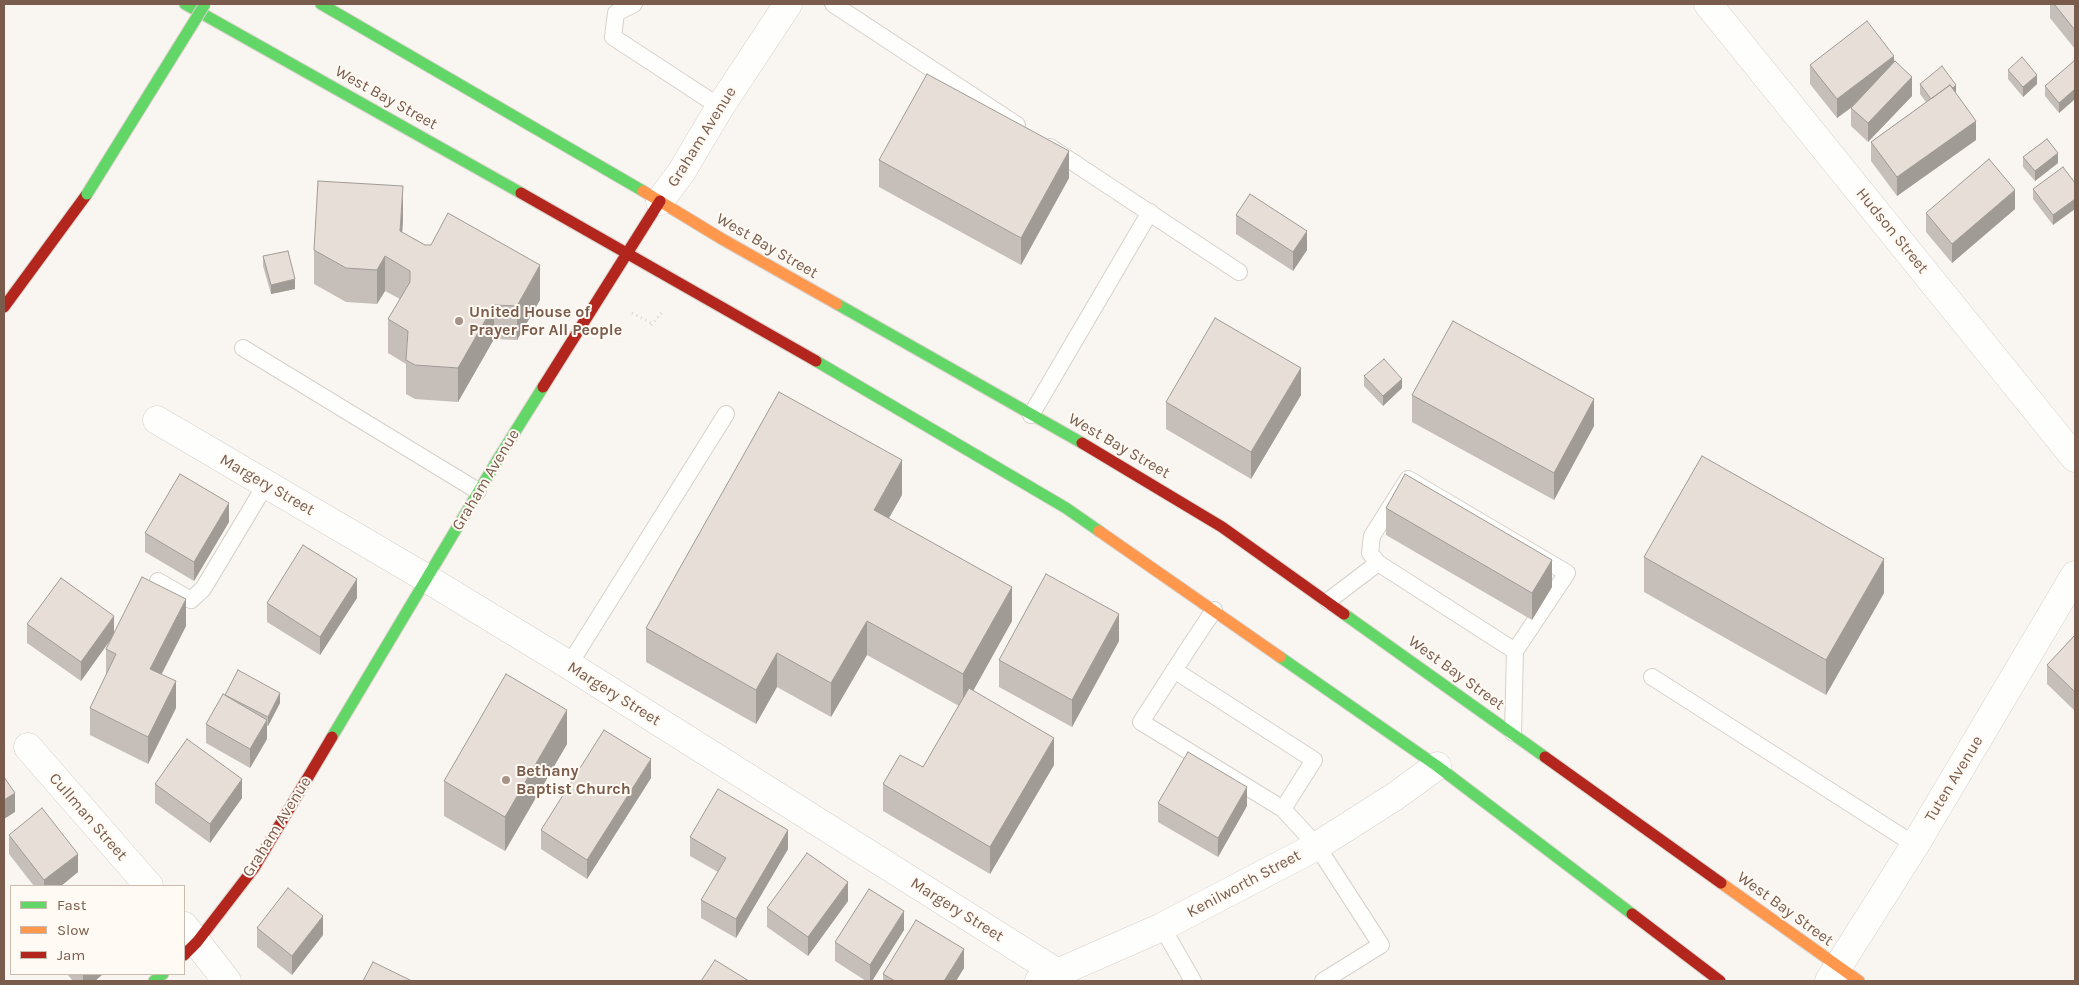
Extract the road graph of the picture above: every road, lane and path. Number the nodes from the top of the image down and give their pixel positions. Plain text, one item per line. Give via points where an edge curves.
1 (185, 4) edge
2 (205, 4) edge
3 (321, 4) edge
4 (634, 4) edge
5 (788, 4) edge
6 (833, 4) edge
7 (1708, 4) edge
8 (720, 107) junction
9 (660, 201) junction
10 (1150, 212) junction
11 (628, 253) junction
12 (1239, 272) dead end
13 (4, 307) edge
14 (664, 309) dead end
15 (632, 313) dead end
16 (243, 348) dead end
17 (726, 414) dead end
18 (1031, 416) junction
19 (157, 420) dead end
20 (2075, 458) edge
21 (266, 484) junction
22 (478, 491) junction
23 (1378, 563) junction
24 (2075, 575) edge
25 (426, 578) junction
26 (158, 581) dead end
27 (1328, 601) junction
28 (1214, 610) junction
29 (1515, 651) junction
30 (568, 665) junction
31 (1174, 670) junction
32 (1652, 677) dead end
33 (1513, 733) junction
34 (28, 747) dead end
35 (1437, 766) junction
36 (1283, 809) junction
37 (1915, 845) junction
38 (1317, 846) junction
39 (148, 885) edge
40 (1162, 927) junction
41 (188, 941) edge
42 (1833, 974) edge
43 (1052, 978) edge
44 (227, 981) edge
45 (1193, 981) edge
46 (1323, 981) edge
47 (1720, 981) edge
48 (1859, 981) edge

1 - 11 main road, West Bay Street
2 - 13 main road, bridge via 87,194
3 - 9 main road, West Bay Street
4 - 8 lane via 616,13 613,37
5 - 8 street, Graham Avenue
6 - 10 lane
7 - 20 street, Hudson Street
8 - 9 street, Graham Avenue
9 - 11 main road, Graham Avenue
9 - 18 main road, West Bay Street
10 - 12 lane
10 - 18 lane
11 - 22 main road, Graham Avenue
11 - 28 main road, West Bay Street via 1066,508
14 - 15 path via 651,324
16 - 22 lane
17 - 30 lane
18 - 27 main road, West Bay Street via 1131,471 1222,527
19 - 21 street, Margery Street
21 - 25 street, Margery Street
21 - 26 lane via 203,589 191,600
22 - 25 main road, Graham Avenue
23 - 27 lane
23 - 29 lane
23 - 29 lane via 1370,554 1372,536 1408,479 1567,573
24 - 37 street, Tuten Avenue
25 - 30 street, Margery Street
25 - 41 main road, Graham Avenue via 254,868
27 - 33 main road, West Bay Street
28 - 31 lane
28 - 35 main road, West Bay Street
29 - 33 lane
30 - 43 street, Margery Street
31 - 36 lane via 1314,760
31 - 36 lane via 1141,722
32 - 37 lane
33 - 42 main road, West Bay Street
34 - 39 street, Cullman Street
35 - 38 street, Kenilworth Street
35 - 47 main road, West Bay Street
36 - 38 lane
37 - 42 street, Tuten Avenue
38 - 40 street, Kenilworth Street
38 - 46 lane via 1381,945
40 - 43 street, Kenilworth Street
40 - 45 lane
41 - 44 street
42 - 48 main road, West Bay Street

